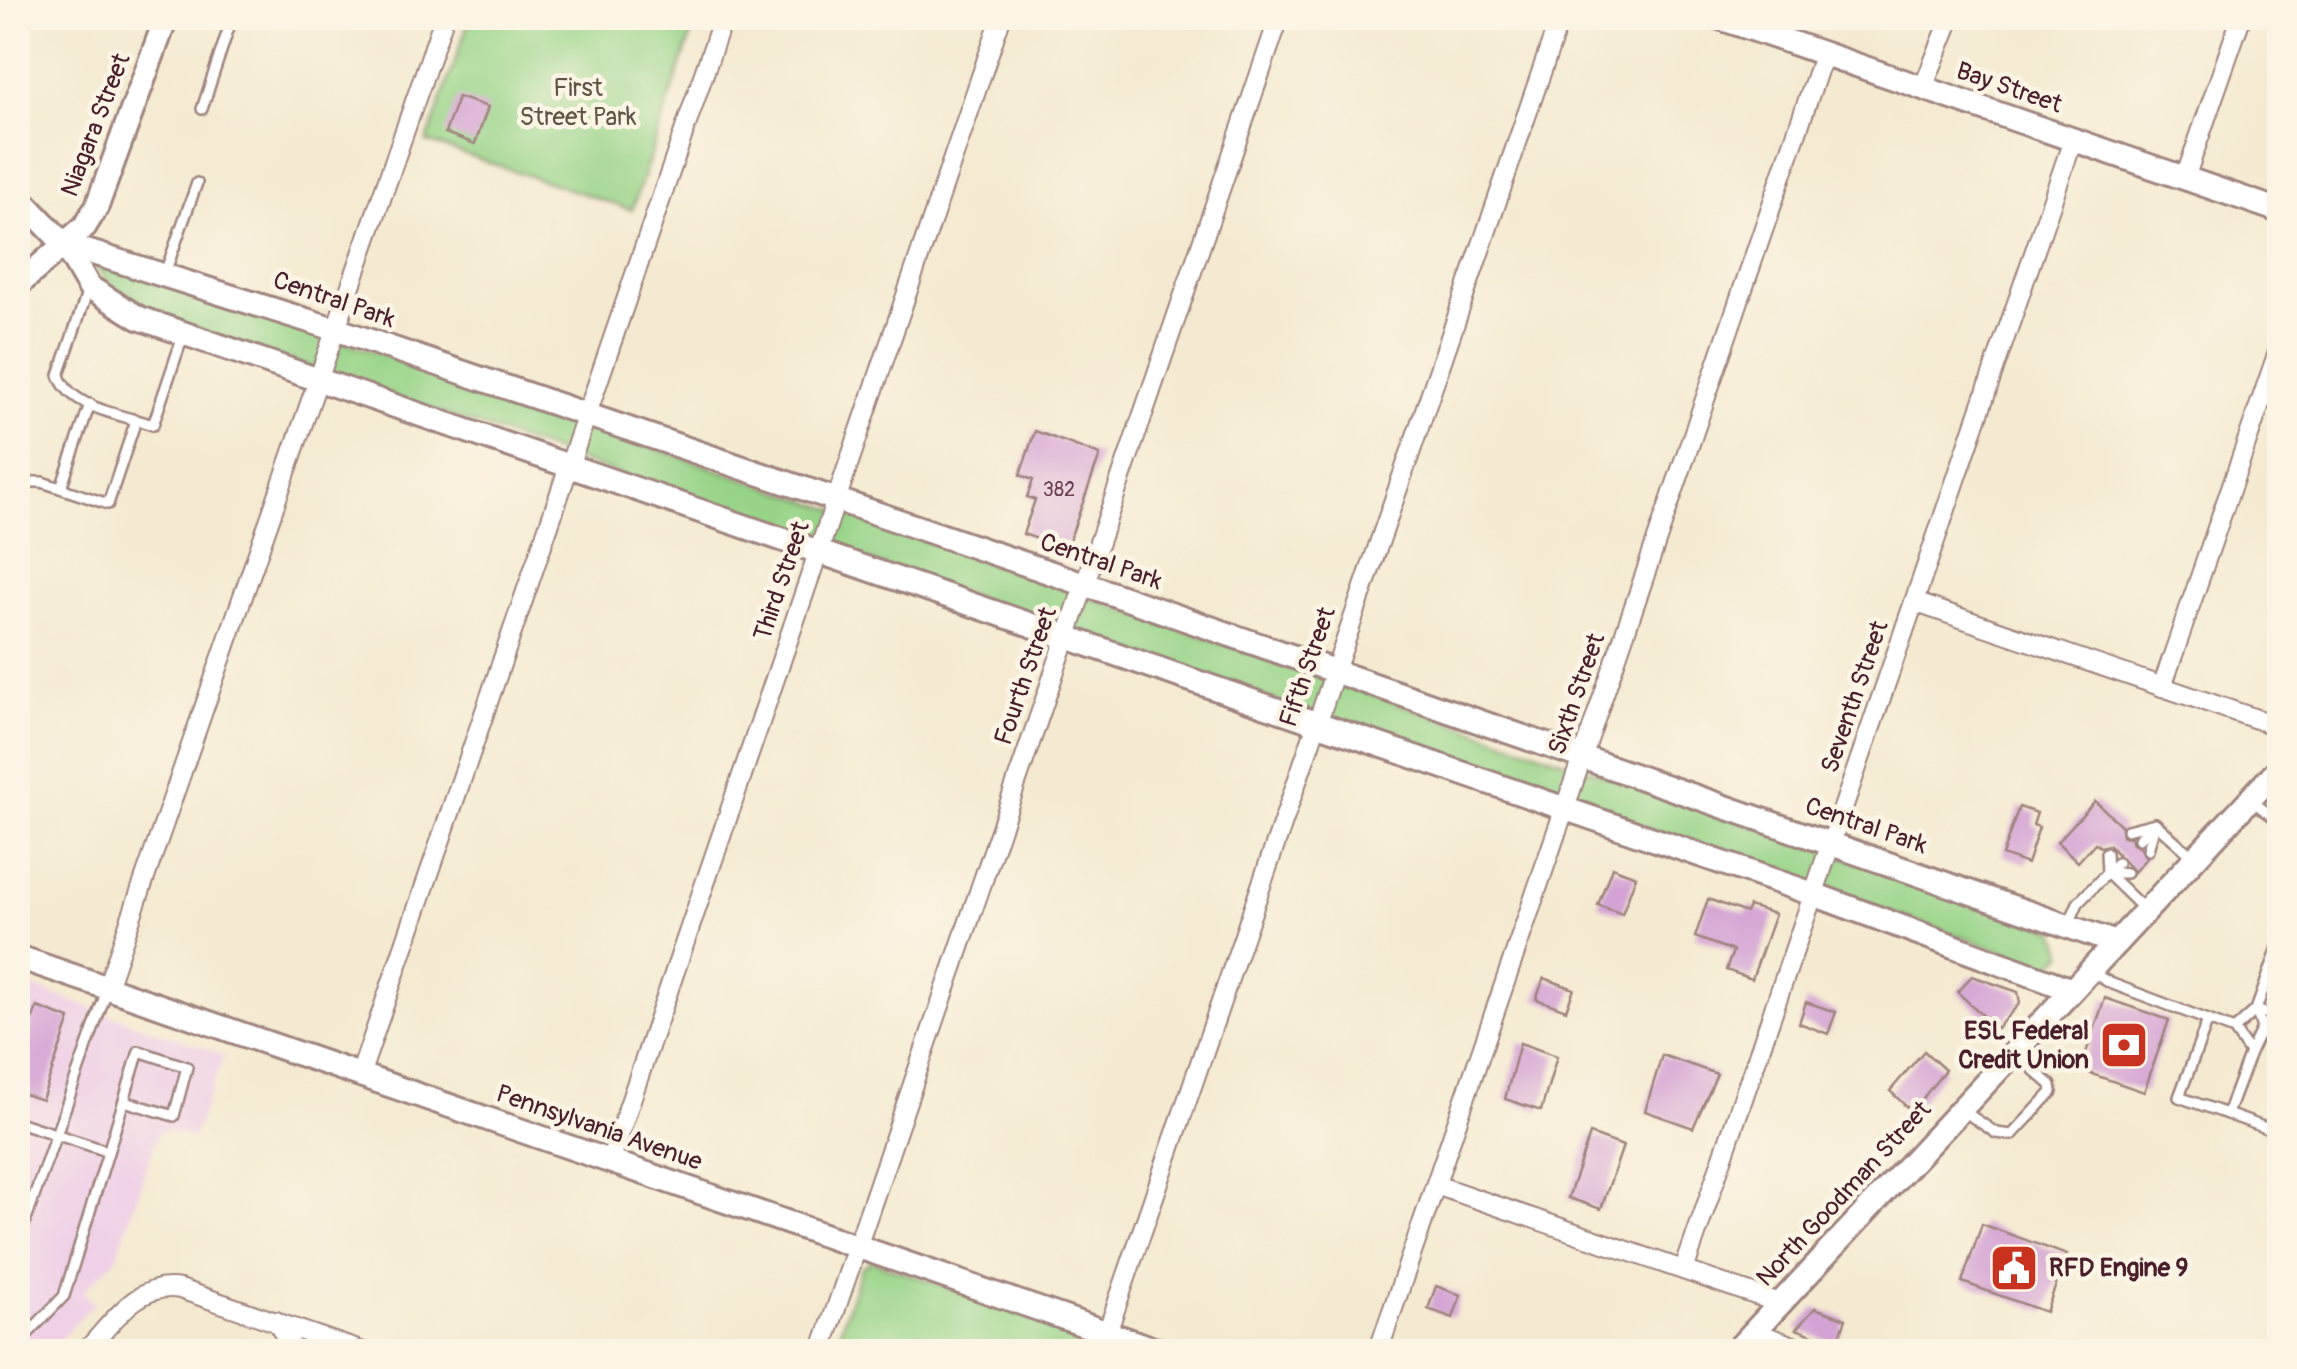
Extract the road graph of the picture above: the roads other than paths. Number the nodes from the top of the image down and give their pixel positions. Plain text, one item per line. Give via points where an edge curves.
1 (166, 18) edge
2 (232, 18) edge
3 (444, 18) edge
4 (723, 18) edge
5 (1001, 18) edge
6 (1279, 18) edge
7 (1560, 18) edge
8 (1720, 18) edge
9 (1951, 18) edge
10 (2241, 18) edge
11 (1824, 54) junction
12 (1923, 88) junction
13 (202, 110) dead end
14 (2073, 140) junction
15 (2185, 178) junction
16 (198, 183) dead end
17 (18, 196) edge
18 (2280, 211) edge
19 (64, 244) junction
20 (166, 274) junction
21 (18, 285) edge
22 (89, 288) junction
23 (338, 330) junction
24 (184, 333) junction
25 (2280, 346) edge
26 (320, 381) junction
27 (90, 404) junction
28 (586, 417) junction
29 (136, 420) junction
30 (569, 468) junction
31 (18, 482) edge
32 (61, 488) junction
33 (835, 502) junction
34 (817, 554) junction
35 (1084, 584) junction
36 (1914, 602) junction
37 (1065, 640) junction
38 (1334, 671) junction
39 (2162, 687) junction
40 (1314, 725) junction
41 (2280, 727) edge
42 (1581, 758) junction
43 (2280, 767) edge
44 (2250, 799) junction
45 (1563, 808) junction
46 (2280, 822) edge
47 (2155, 823) junction
48 (2127, 830) dead end
49 (2138, 839) dead end
50 (1832, 843) junction
51 (2148, 850) dead end
52 (2106, 852) dead end
53 (2195, 858) junction
54 (2117, 863) dead end
55 (2107, 873) junction
56 (2126, 873) dead end
57 (1814, 894) junction
58 (2146, 911) junction
59 (2068, 926) junction
60 (2280, 942) edge
61 (2116, 943) junction
62 (18, 957) edge
63 (2090, 971) junction
64 (108, 987) junction
65 (2072, 990) junction
66 (2256, 1010) junction
67 (2280, 1018) edge
68 (2208, 1020) junction
69 (2234, 1030) junction
70 (2014, 1052) junction
71 (2250, 1053) junction
72 (360, 1075) junction
73 (124, 1101) junction
74 (1960, 1109) junction
75 (2227, 1114) junction
76 (18, 1122) edge
77 (2280, 1134) edge
78 (58, 1136) junction
79 (107, 1151) junction
80 (610, 1160) junction
81 (1436, 1185) junction
82 (18, 1208) edge
83 (32, 1212) junction
84 (18, 1242) edge
85 (858, 1245) junction
86 (1684, 1270) junction
87 (1778, 1303) junction
88 (276, 1322) junction
89 (1753, 1332) junction
90 (1107, 1333) junction
91 (18, 1344) edge
92 (85, 1352) edge
93 (296, 1352) edge
94 (363, 1352) edge
95 (822, 1352) edge
96 (1163, 1352) edge
97 (1378, 1352) edge
98 (1735, 1352) edge
99 (1809, 1352) edge

1 - 19 main road, Niagara Street via 96,206
2 - 13 lane
3 - 23 street
4 - 28 street
5 - 33 street, Third Street
6 - 35 street, Fourth Street
7 - 38 street, Fifth Street
8 - 11 main road, Bay Street
9 - 12 street
10 - 15 street
11 - 12 main road, Bay Street
11 - 42 street, Sixth Street
12 - 14 main road, Bay Street
14 - 15 main road, Bay Street
14 - 36 street, Seventh Street
15 - 18 main road, Bay Street
16 - 20 lane
17 - 19 main road, Central Park
19 - 20 main road, Central Park
19 - 21 main road, Niagara Street
19 - 22 main road, Central Park
20 - 23 main road, Central Park
22 - 24 main road, Central Park via 139,318
22 - 27 lane via 58,375 63,388
23 - 26 street
23 - 28 main road, Central Park
24 - 26 main road, Central Park
24 - 29 lane via 152,425
25 - 39 street
26 - 30 main road, Central Park
26 - 64 street
27 - 29 lane
27 - 32 lane
28 - 30 street
28 - 33 main road, Central Park
29 - 32 lane via 108,504
30 - 34 main road, Central Park
30 - 72 street
31 - 32 lane
33 - 34 street, Third Street
33 - 35 main road, Central Park
34 - 37 main road, Central Park
34 - 80 street, Third Street
35 - 37 street, Fourth Street
35 - 38 main road, Central Park
36 - 39 street
36 - 50 street, Seventh Street
37 - 40 main road, Central Park
37 - 85 street, Fourth Street
38 - 40 street, Fifth Street
38 - 42 main road, Central Park
39 - 41 street
40 - 45 main road, Central Park
40 - 90 street, Fifth Street
42 - 45 street, Sixth Street
42 - 50 main road, Central Park
43 - 44 main road, North Goodman Street
44 - 46 lane
44 - 53 main road, North Goodman Street
45 - 57 main road, Central Park
45 - 81 street, Sixth Street
47 - 48 lane
47 - 49 lane
47 - 51 lane
47 - 53 lane
50 - 57 street, Seventh Street
50 - 59 main road, Central Park
52 - 55 lane
53 - 58 main road, North Goodman Street
54 - 55 lane
55 - 56 lane
55 - 58 lane
55 - 59 lane via 2078,903
57 - 65 main road, Central Park
57 - 86 street, Seventh Street
58 - 61 main road, North Goodman Street
59 - 61 main road, Central Park
60 - 66 lane
61 - 63 main road, North Goodman Street
62 - 64 main road, Pennsylvania Avenue
63 - 65 main road, North Goodman Street
63 - 68 lane
64 - 72 main road, Pennsylvania Avenue
64 - 78 lane
65 - 70 main road, North Goodman Street
66 - 67 lane
66 - 69 lane
66 - 71 lane via 2262,1028
68 - 69 lane
68 - 75 lane via 2179,1097
69 - 71 lane
70 - 74 main road, North Goodman Street
70 - 74 lane via 2052,1092 2012,1134 1996,1133
71 - 75 lane
72 - 80 main road, Pennsylvania Avenue
73 - 73 lane via 139,1051 187,1067 174,1116
73 - 79 lane
74 - 87 main road, North Goodman Street
75 - 77 lane
76 - 78 lane
78 - 79 lane
78 - 83 lane
79 - 91 lane via 64,1296
80 - 85 main road, Pennsylvania Avenue
81 - 86 street
81 - 97 street, Sixth Street
82 - 83 lane
83 - 84 lane
85 - 90 main road, Pennsylvania Avenue
85 - 95 street, Fourth Street
86 - 87 street
87 - 89 main road, North Goodman Street
88 - 92 street via 180,1289 151,1289
88 - 93 street
88 - 94 street
89 - 98 main road, North Goodman Street
89 - 99 street
90 - 96 main road, Pennsylvania Avenue

